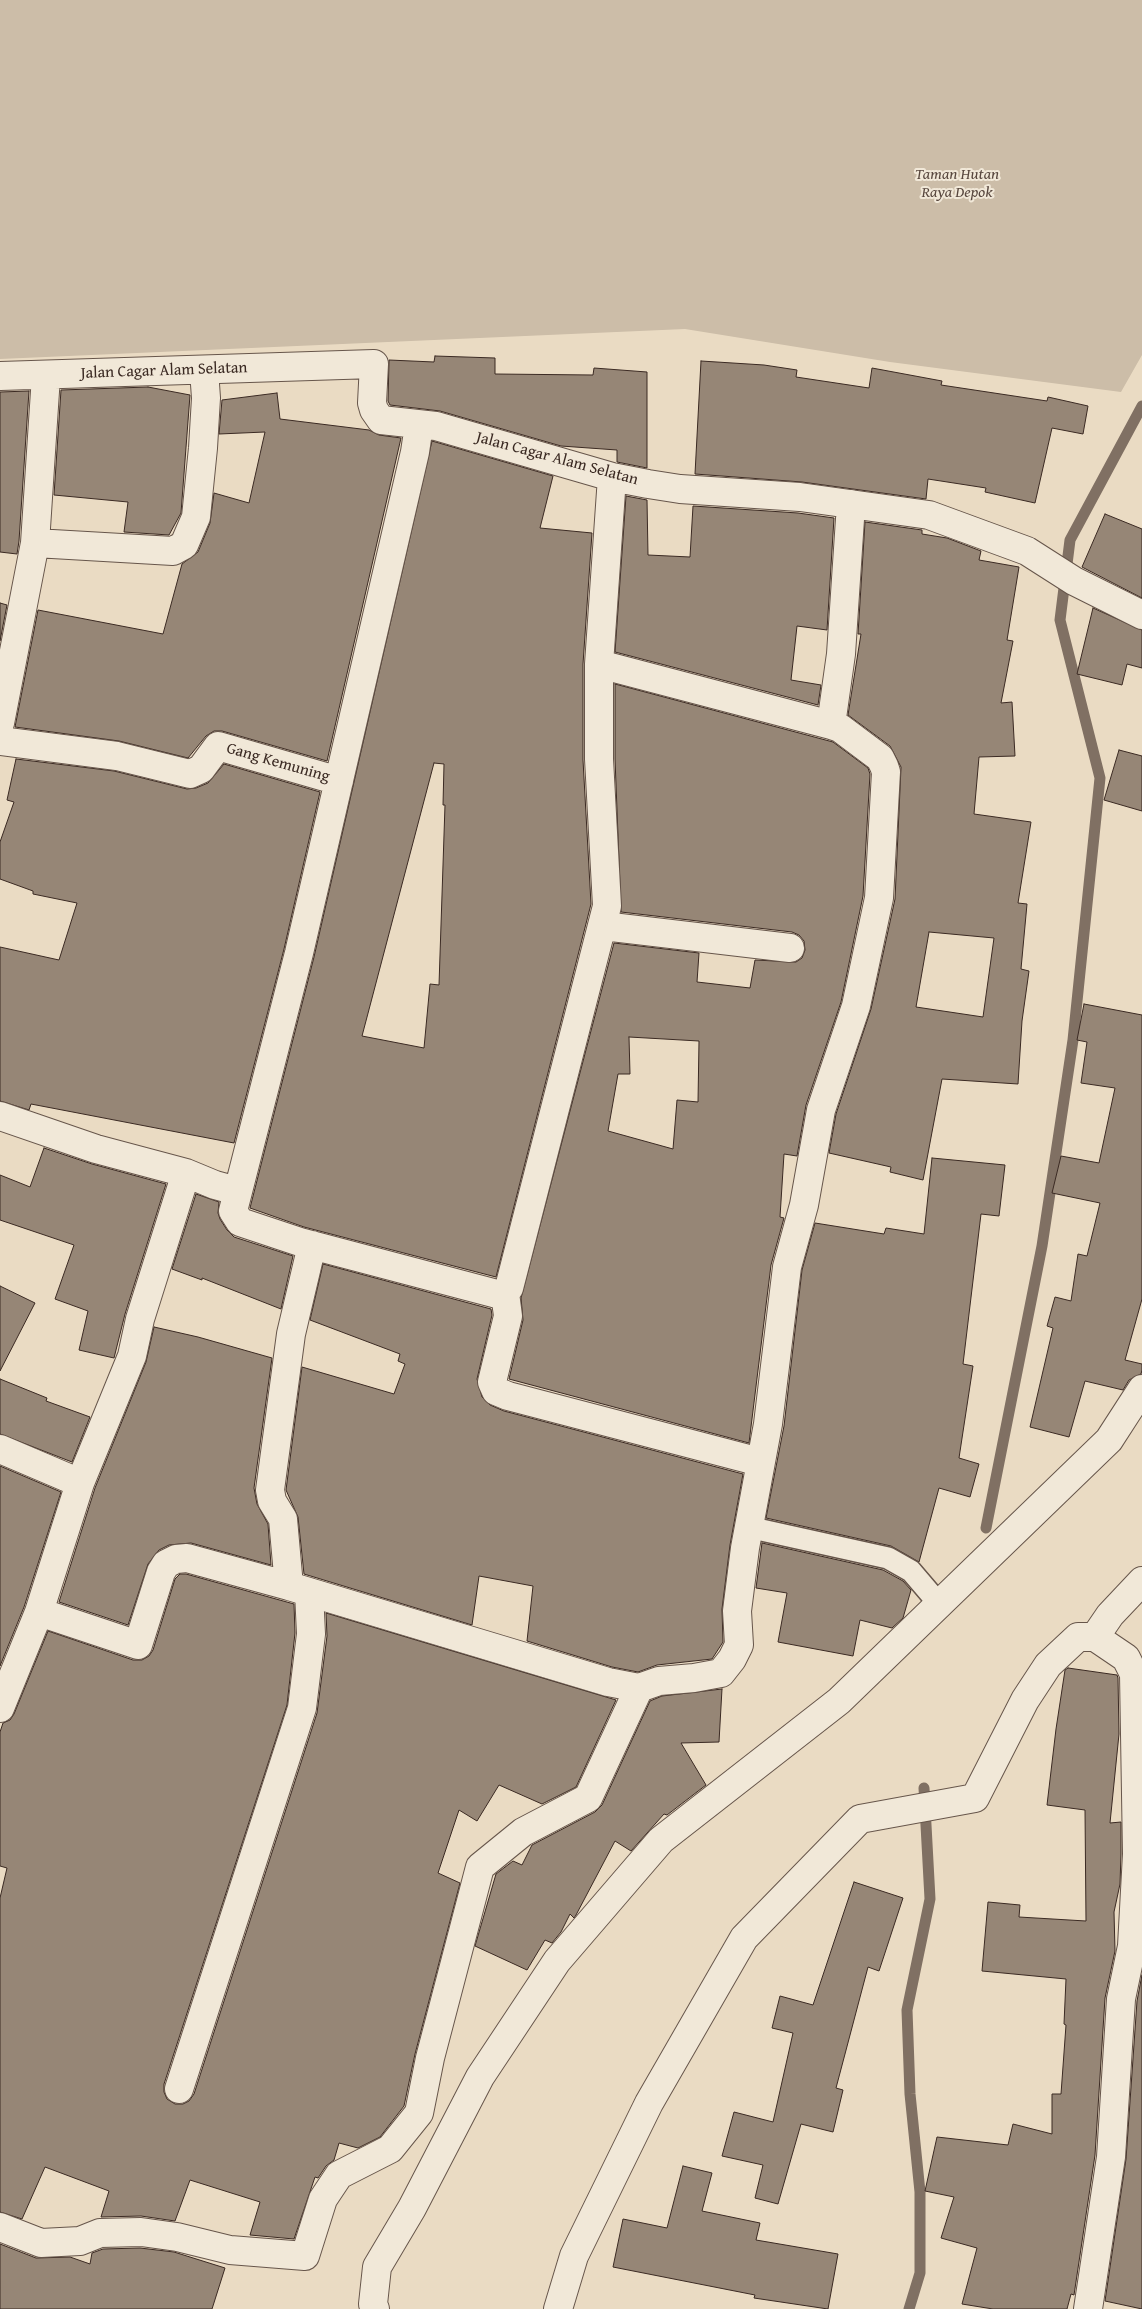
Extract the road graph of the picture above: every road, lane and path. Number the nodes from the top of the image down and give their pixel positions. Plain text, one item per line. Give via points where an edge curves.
1 (204, 370) junction
2 (0, 376) edge
3 (46, 376) junction
4 (419, 425) junction
5 (612, 477) junction
6 (851, 504) junction
7 (35, 543) junction
8 (1142, 615) edge
9 (599, 664) junction
10 (0, 723) edge
11 (831, 725) junction
12 (0, 741) edge
13 (339, 781) junction
14 (603, 926) junction
15 (790, 948) dead end
16 (0, 1116) edge
17 (186, 1173) junction
18 (237, 1192) junction
19 (312, 1245) junction
20 (506, 1293) junction
21 (1142, 1389) edge
22 (0, 1449) edge
23 (760, 1462) junction
24 (80, 1483) junction
25 (748, 1527) junction
26 (1142, 1581) edge
27 (299, 1589) junction
28 (940, 1606) junction
29 (39, 1612) junction
30 (1095, 1637) junction
31 (639, 1688) junction
32 (0, 1708) edge
33 (1132, 2000) edge
34 (180, 2089) dead end
35 (0, 2227) edge
36 (375, 2309) edge
37 (558, 2309) edge
38 (1088, 2309) edge

1 - 3 street, Jalan Cagar Alam Selatan
1 - 4 street, Jalan Cagar Alam Selatan via 374,364 372,403 381,420
1 - 7 street via 206,398 196,516 184,545 173,551
2 - 3 street, Jalan Cagar Alam Selatan
3 - 7 street
4 - 5 street, Jalan Cagar Alam Selatan via 436,426
4 - 13 street via 416,452
5 - 6 street, Jalan Cagar Alam Selatan via 680,489 800,497
5 - 9 street
6 - 8 street, Jalan Cagar Alam Selatan via 929,515 1027,551
6 - 11 street via 841,654
7 - 10 street
9 - 11 street
9 - 14 street via 599,760 607,892
11 - 23 street via 840,728 880,758 886,772 879,898 856,1006 821,1110 804,1205 787,1267 768,1424
12 - 13 street, Gang Kemuning via 118,756 190,774 201,769 218,746
13 - 18 street via 299,953
14 - 15 street
14 - 20 street
16 - 17 street via 96,1149
17 - 18 street
17 - 24 street via 148,1292 132,1356
18 - 19 street via 233,1211 240,1222
19 - 20 street via 497,1294
19 - 27 street via 290,1334 270,1490 272,1501 283,1519
20 - 23 street via 508,1316 492,1382 496,1390 508,1396
21 - 28 street via 1109,1440
22 - 24 street
23 - 25 street
24 - 29 street
25 - 28 lane via 888,1558 911,1571
25 - 31 street via 737,1611 739,1645 732,1659 721,1673 659,1681
26 - 30 street via 1110,1615
27 - 29 street via 187,1558 176,1559 166,1564 161,1572 138,1645
27 - 31 street via 608,1682
27 - 34 street via 312,1634 302,1708
28 - 36 street via 839,1701 661,1840 557,1961 480,2077 412,2208 377,2267
29 - 32 street
30 - 33 street via 1126,1658 1134,1674 1137,1854
30 - 37 street via 1078,1637 1048,1665 1025,1700 975,1798 860,1818 744,1938 649,2103 574,2256
31 - 35 street via 588,1798 523,1832 480,1867 430,2058 419,2113 390,2149 339,2175 323,2199 305,2256 230,2250 141,2232 100,2233 80,2241 41,2243
33 - 38 street

